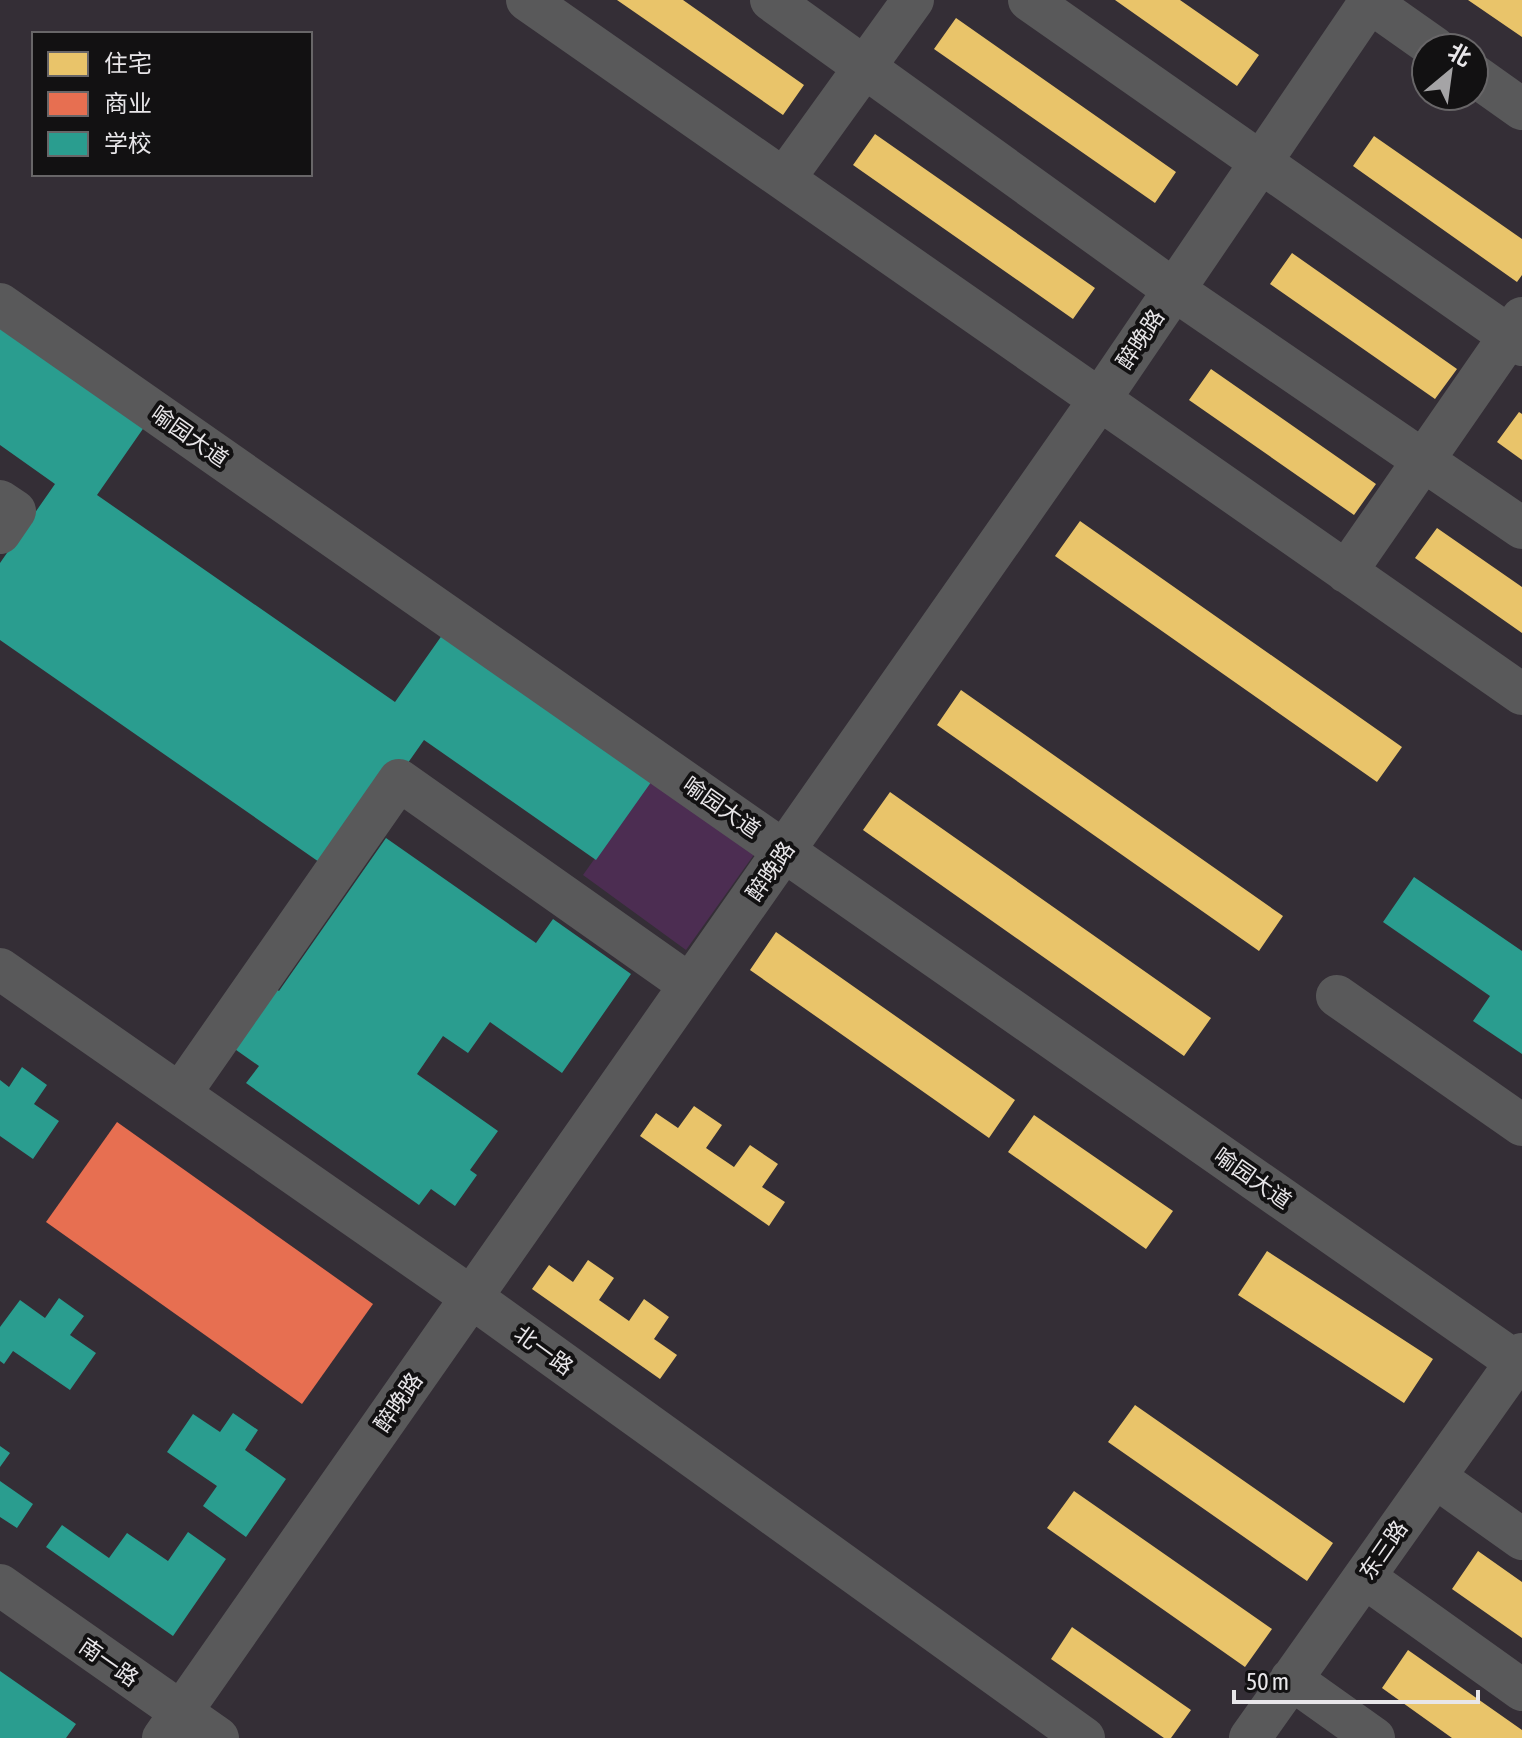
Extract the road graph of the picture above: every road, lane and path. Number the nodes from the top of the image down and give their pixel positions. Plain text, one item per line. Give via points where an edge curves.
1 (527, 0) edge
2 (771, 0) edge
3 (913, 0) edge
4 (1029, 0) edge
5 (1369, 1) edge
6 (1413, 32) edge
7 (864, 67) junction
8 (1490, 86) edge
9 (1522, 109) edge
10 (1260, 163) junction
11 (784, 179) junction
12 (1174, 290) junction
13 (0, 304) edge
14 (1518, 333) edge
15 (1100, 399) junction
16 (1423, 461) junction
17 (0, 501) edge
18 (1522, 528) edge
19 (0, 533) edge
20 (1346, 572) junction
21 (1522, 694) edge
22 (784, 851) junction
23 (0, 969) edge
24 (690, 985) junction
25 (1337, 996) dead end
26 (180, 1094) junction
27 (1522, 1125) edge
28 (471, 1297) junction
29 (1520, 1360) edge
30 (1435, 1477) junction
31 (1522, 1539) edge
32 (1364, 1577) junction
33 (0, 1585) edge
34 (1291, 1679) junction
35 (1522, 1690) edge
36 (172, 1725) edge
37 (218, 1738) edge
38 (1084, 1738) edge
39 (1250, 1738) edge
40 (1374, 1738) edge

1 - 11 street
2 - 7 street
3 - 7 street
4 - 10 street
5 - 6 street
5 - 10 street, 醉晚路
7 - 11 street
7 - 12 street
8 - 9 street
10 - 12 street, 醉晚路
10 - 14 street
11 - 15 street
12 - 15 street, 醉晚路
12 - 16 street
13 - 22 street, 喻园大道
14 - 16 street
15 - 20 street
15 - 22 street, 醉晚路
16 - 18 street
16 - 20 street
17 - 19 street via 15,511
20 - 21 street
22 - 24 street, 醉晚路
22 - 29 street, 喻园大道
23 - 26 street, 北一路
24 - 26 street via 399,780
24 - 28 street, 醉晚路
25 - 27 street
26 - 28 street, 北一路
28 - 36 street, 醉晚路
28 - 38 street, 北一路
29 - 30 street, 东三路
30 - 31 street
30 - 32 street, 东三路
32 - 34 street, 东三路
32 - 35 street
33 - 36 street, 南一路
34 - 39 street, 东三路
34 - 40 street
36 - 37 street, 南一路

